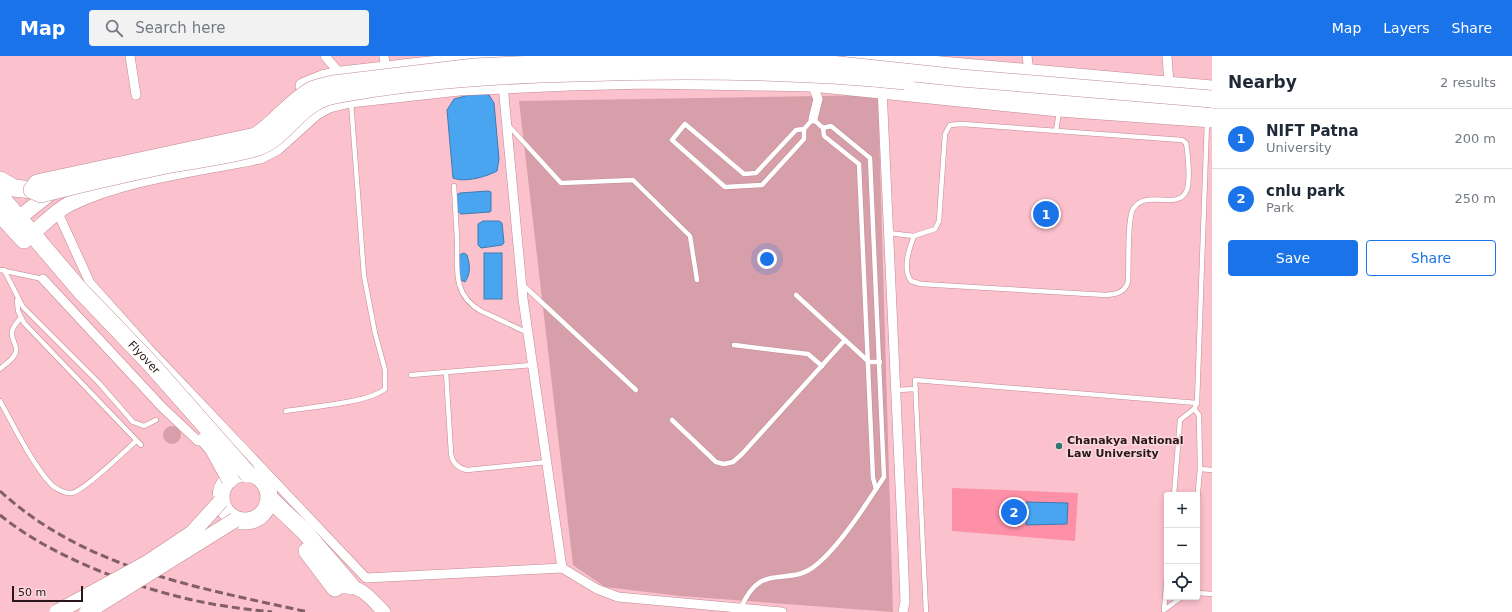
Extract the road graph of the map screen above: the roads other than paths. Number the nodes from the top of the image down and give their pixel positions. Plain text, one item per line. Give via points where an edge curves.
1 (130, 56) edge
2 (325, 56) edge
3 (515, 56) edge
4 (851, 56) edge
5 (1027, 56) edge
6 (1167, 56) edge
7 (474, 57) edge
8 (882, 59) junction
9 (384, 62) edge
10 (1029, 71) junction
11 (341, 74) junction
12 (812, 84) junction
13 (1169, 84) junction
14 (503, 86) junction
15 (1212, 88) edge
16 (882, 91) junction
17 (136, 95) dead end
18 (389, 96) junction
19 (1212, 99) edge
20 (350, 100) junction
21 (1059, 108) junction
22 (1210, 117) edge
23 (813, 119) junction
24 (507, 124) junction
25 (822, 128) junction
26 (804, 130) junction
27 (1056, 131) junction
28 (144, 152) junction
29 (148, 179) junction
30 (0, 180) edge
31 (454, 186) dead end
32 (32, 190) junction
33 (0, 196) edge
34 (58, 213) junction
35 (9, 219) edge
36 (888, 232) junction
37 (914, 236) junction
38 (32, 241) junction
39 (2, 270) edge
40 (43, 279) joint
41 (697, 280) dead end
42 (522, 283) junction
43 (796, 295) dead end
44 (17, 298) junction
45 (21, 318) junction
46 (528, 333) junction
47 (845, 340) junction
48 (734, 346) dead end
49 (869, 362) junction
50 (880, 362) junction
51 (533, 365) junction
52 (822, 366) junction
53 (0, 369) edge
54 (446, 372) junction
55 (411, 375) dead end
56 (916, 389) junction
57 (636, 390) dead end
58 (896, 390) junction
59 (0, 401) edge
60 (1197, 403) junction
61 (1194, 409) junction
62 (286, 411) dead end
63 (156, 420) dead end
64 (672, 420) dead end
65 (228, 432) junction
66 (136, 441) junction
67 (141, 445) dead end
68 (547, 462) junction
69 (1200, 469) junction
70 (1212, 470) edge
71 (248, 474) junction
72 (230, 479) junction
73 (876, 489) junction
74 (1174, 492) edge
75 (1198, 492) edge
76 (221, 501) junction
77 (268, 504) junction
78 (235, 520) junction
79 (562, 568) junction
80 (343, 587) joint
81 (1200, 592) edge
82 (1212, 594) edge
83 (1164, 596) edge
84 (1178, 600) edge
85 (741, 608) junction
86 (1162, 611) edge
87 (57, 612) edge
88 (87, 612) edge
89 (384, 612) edge
90 (782, 612) edge
91 (903, 612) edge
92 (926, 612) edge

1 - 17 street
2 - 11 street
3 - 7 main road
4 - 8 main road
5 - 10 street
6 - 13 street
7 - 9 main road
8 - 10 main road
8 - 16 street
9 - 11 main road
9 - 18 street
10 - 13 main road
11 - 20 street
11 - 28 main road via 306,84 265,121 250,130
12 - 14 main road via 646,81
12 - 16 main road
12 - 23 street via 818,99
13 - 15 main road
14 - 18 main road
14 - 24 street
16 - 21 main road
16 - 36 street
18 - 20 main road
19 - 32 highway, bridge via 781,61 616,60 474,67 333,84 312,90 256,136 37,184
20 - 29 main road via 329,105 316,112 277,147 260,156
20 - 62 lane via 364,276 385,370 385,389 380,394 349,401
21 - 22 main road
21 - 27 lane
22 - 32 highway, bridge via 829,74 643,70 493,77 391,86 333,95 316,100 304,108 273,139 257,148 41,194
22 - 60 lane
23 - 25 lane
23 - 26 lane
24 - 41 lane via 561,183 633,180 690,236
24 - 42 street
25 - 49 lane via 824,136 859,164
25 - 50 lane via 831,126 870,158
26 - 26 lane via 804,139 762,185 725,186 672,140 685,124 744,174 756,173 796,130
27 - 37 lane via 962,124 950,126 945,134 939,221 935,229
27 - 37 lane via 1177,139 1186,143 1186,193 1178,198 1144,200 1133,209 1130,221 1128,282 1125,290 1106,295 921,284 912,281 907,271
28 - 29 main road
28 - 35 main road via 107,161 77,173
29 - 34 main road via 99,191 68,205
30 - 32 highway via 14,188
31 - 46 lane via 456,266 458,282 465,297 473,307
33 - 35 highway
34 - 38 main road
34 - 65 street via 90,283
35 - 38 highway
36 - 37 lane
36 - 58 street
38 - 71 highway, Flyover, bridge via 150,363
38 - 72 highway, Flyover, bridge via 102,329 213,448
39 - 40 lane
39 - 44 lane
40 - 65 street via 157,402 198,441
42 - 46 street
42 - 57 lane
43 - 47 lane
44 - 45 lane
44 - 63 lane via 133,422 144,426
45 - 53 lane via 12,328 11,334 16,352
45 - 66 lane
46 - 51 street
47 - 49 lane
47 - 52 lane
48 - 52 lane via 808,354
49 - 50 lane
49 - 73 lane via 873,478
50 - 73 lane via 884,477
51 - 54 lane
51 - 68 street
52 - 64 lane via 752,445 732,462 716,462
54 - 55 lane
54 - 68 lane via 450,453 455,465 467,470
56 - 58 lane
56 - 60 lane via 915,380
56 - 92 lane
58 - 91 street via 905,602
59 - 66 lane via 42,472 51,484 66,492 72,493 83,487
60 - 61 lane
61 - 69 lane via 1199,415
61 - 74 lane via 1180,420
65 - 79 street via 366,578
66 - 67 lane
68 - 79 street
69 - 70 lane
69 - 75 lane
71 - 72 highway via 240,474
71 - 77 highway, Flyover via 261,479 268,488
72 - 76 highway via 222,489
73 - 85 lane via 817,565 802,573 770,578 756,584 749,591
76 - 78 highway via 226,512
76 - 87 main road, bridge via 192,533 147,563
77 - 78 highway via 258,518 247,522
77 - 80 highway via 304,531
78 - 88 main road, bridge
79 - 85 street via 597,589 618,597
80 - 89 street via 359,588
81 - 82 lane
83 - 86 lane
84 - 86 lane
85 - 90 street

